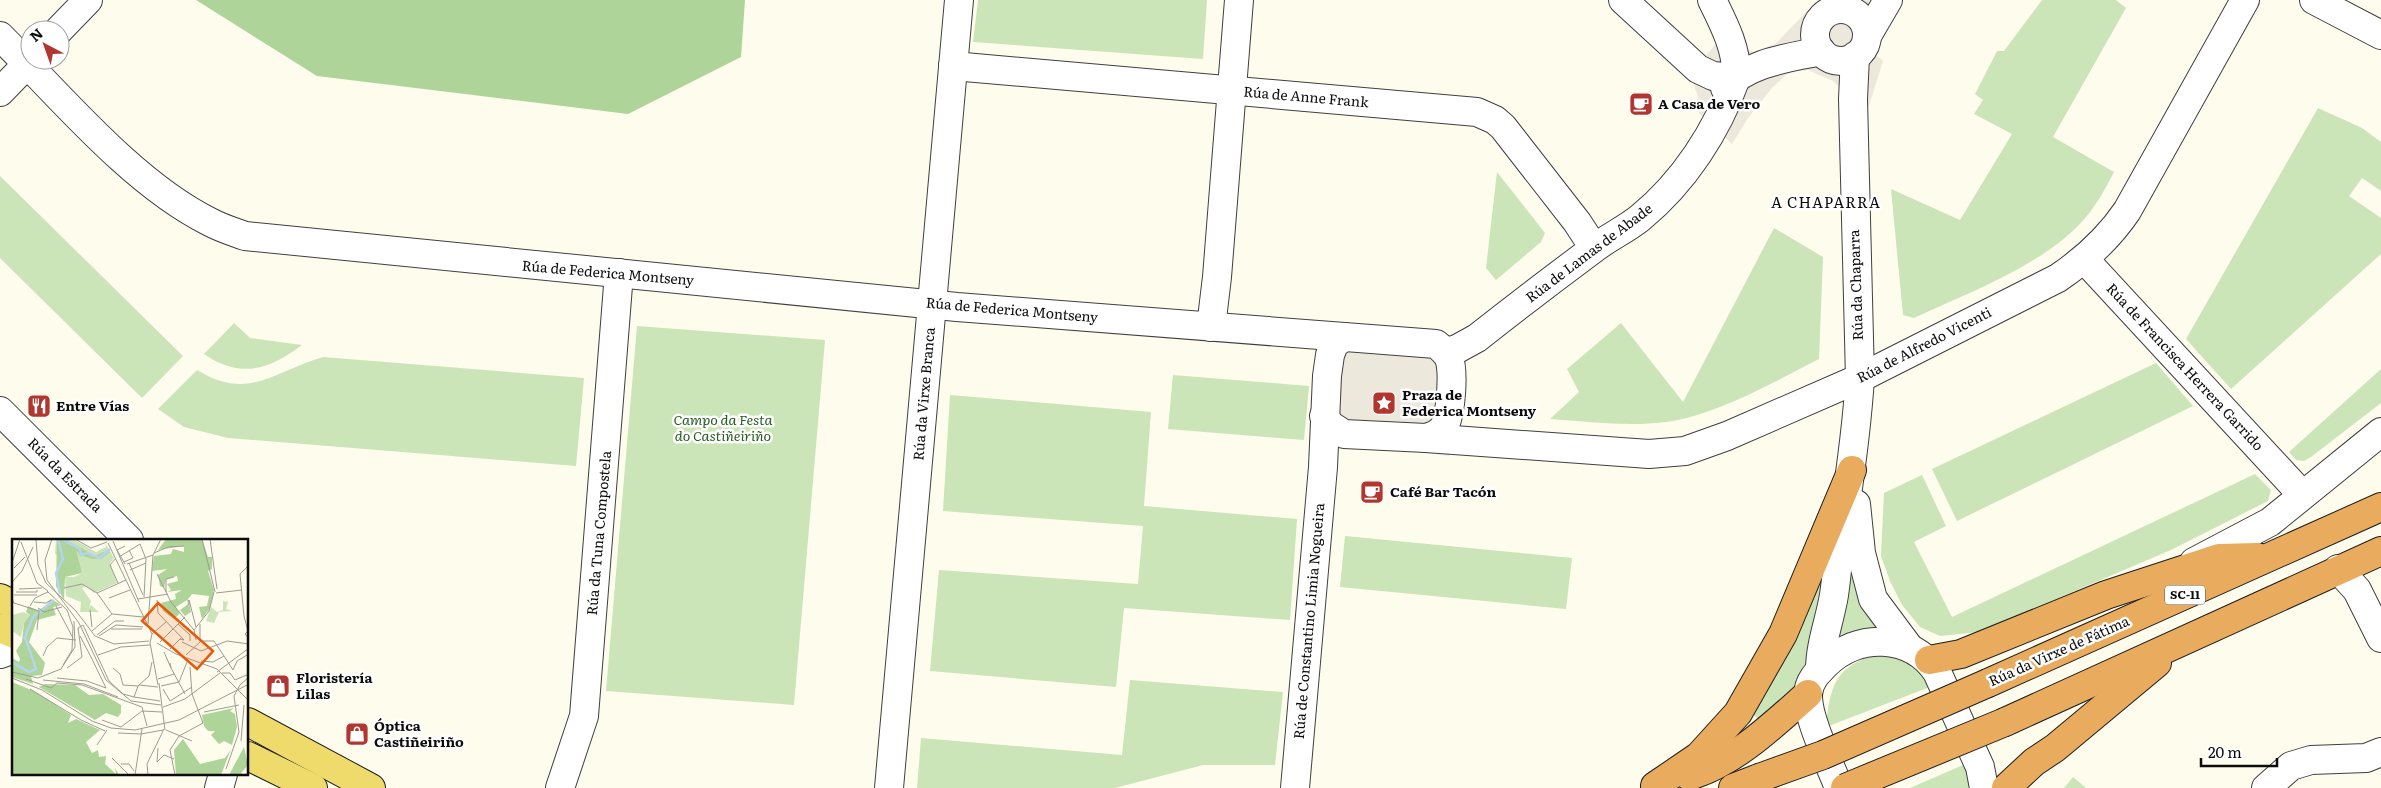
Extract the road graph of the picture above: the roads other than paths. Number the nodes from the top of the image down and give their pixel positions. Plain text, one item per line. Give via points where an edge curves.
1 (88, 0) edge
2 (959, 0) edge
3 (1238, 0) edge
4 (1623, 0) edge
5 (1712, 0) edge
6 (1888, 0) edge
7 (2245, 0) edge
8 (2314, 0) edge
9 (69, 20) edge
10 (1845, 28) edge
11 (2381, 35) edge
12 (0, 36) edge
13 (20, 54) edge
14 (953, 66) junction
15 (21, 70) edge
16 (37, 70) edge
17 (1736, 78) junction
18 (0, 92) edge
19 (1232, 92) junction
20 (1594, 248) junction
21 (2085, 260) junction
22 (619, 273) junction
23 (932, 304) junction
24 (1211, 327) junction
25 (1337, 346) junction
26 (1449, 361) junction
27 (1860, 378) junction
28 (0, 411) edge
29 (1333, 424) junction
30 (2381, 432) edge
31 (1442, 436) junction
32 (1852, 470) junction
33 (2302, 495) junction
34 (2381, 507) edge
35 (128, 539) edge
36 (2381, 551) edge
37 (2271, 556) junction
38 (2338, 569) junction
39 (2172, 574) junction
40 (0, 598) edge
41 (12, 604) edge
42 (0, 628) edge
43 (12, 633) edge
44 (2381, 638) edge
45 (2186, 639) junction
46 (12, 650) edge
47 (1918, 653) junction
48 (0, 654) edge
49 (1820, 670) junction
50 (1808, 694) junction
51 (249, 723) edge
52 (2381, 752) edge
53 (249, 756) edge
54 (1651, 787) edge
55 (314, 788) edge
56 (371, 788) edge
57 (560, 788) edge
58 (889, 788) edge
59 (1295, 788) edge
60 (1733, 788) edge
61 (1839, 788) edge
62 (1845, 788) edge
63 (1984, 788) edge
64 (2006, 788) edge
65 (2266, 788) edge

1 - 9 street
2 - 14 street, Rúa da Virxe Branca
3 - 19 street
4 - 17 street via 1698,69 1713,76
5 - 17 street via 1727,30 1737,68
6 - 10 street
7 - 21 street, Rúa de Alfredo Vicenti via 2138,193 2117,226
8 - 11 street
10 - 17 street
10 - 27 street, Rúa da Chaparra via 1853,99
12 - 13 street, Rúa de Federica Montseny
14 - 19 street, Rúa de Anne Frank
14 - 23 street, Rúa da Virxe Branca
15 - 18 street
16 - 22 street, Rúa de Federica Montseny via 127,164 180,205 245,236
17 - 20 street, Rúa de Lamas de Abade via 1710,135 1695,158 1657,202
19 - 20 street, Rúa de Anne Frank via 1487,115 1503,127
19 - 24 street
20 - 26 street, Rúa de Lamas de Abade
21 - 27 street, Rúa de Alfredo Vicenti via 2058,278
21 - 33 street, Rúa de Francisca Herrera Garrido
22 - 23 street, Rúa de Federica Montseny
22 - 57 street, Rúa da Tuna Compostela via 584,716
23 - 24 street, Rúa de Federica Montseny
23 - 58 street, Rúa da Virxe Branca
24 - 25 street, Rúa de Federica Montseny via 1290,332
25 - 26 street via 1436,344
25 - 29 street
26 - 31 street via 1448,413
27 - 31 street, Rúa de Alfredo Vicenti via 1685,451 1649,454
27 - 32 street, Rúa da Chaparra
28 - 35 street, Rúa da Estrada
29 - 31 street
29 - 59 street, Rúa de Constantino Limia Nogueira via 1324,454
30 - 33 street
32 - 47 street, Rúa da Chaparra via 1861,552 1873,599
32 - 49 street, Rúa da Chaparra via 1834,597 1820,654
32 - 54 highway via 1783,634 1738,713 1699,756
33 - 39 street via 2270,522
34 - 37 highway, Rúa da Virxe de Fátima / SC-11
36 - 38 highway
37 - 39 highway via 2220,558
37 - 60 highway, Rúa da Virxe de Fátima / SC-11, bridge via 1823,755
38 - 44 street via 2357,590
38 - 45 highway
39 - 47 highway via 2106,595 1961,654
40 - 41 main road
42 - 43 main road
45 - 62 highway, bridge via 2005,722
45 - 64 highway
46 - 48 street
47 - 49 street via 1882,641 1859,644 1834,655
47 - 63 street, Rúa da Chaparra via 1937,672 1980,767
49 - 50 street via 1812,678
50 - 54 highway via 1764,733 1705,771
50 - 61 street via 1815,727
51 - 56 main road
52 - 65 street via 2366,758 2311,760 2290,766
53 - 55 main road

